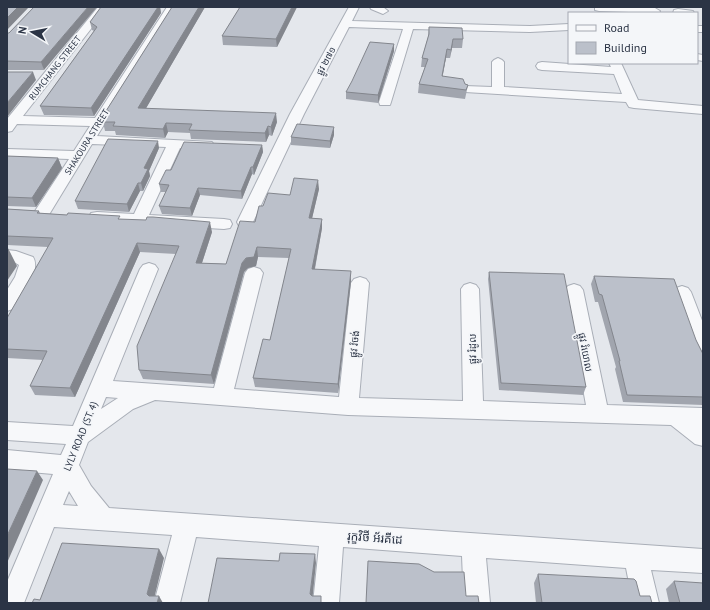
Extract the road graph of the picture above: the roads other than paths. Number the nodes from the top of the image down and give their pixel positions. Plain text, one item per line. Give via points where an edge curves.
1 (103, 7) edge
2 (354, 7) edge
3 (155, 8) edge
4 (600, 9) edge
5 (655, 10) edge
6 (346, 24) junction
7 (409, 26) junction
8 (568, 27) edge
9 (498, 62) dead end
10 (542, 66) dead end
11 (617, 67) edge
12 (34, 76) edge
13 (48, 76) junction
14 (469, 89) edge
15 (498, 91) junction
16 (630, 98) junction
17 (385, 102) dead end
18 (703, 110) edge
19 (99, 122) junction
20 (10, 124) edge
21 (88, 140) junction
22 (175, 144) junction
23 (219, 146) edge
24 (7, 152) edge
25 (78, 155) junction
26 (42, 214) edge
27 (79, 216) edge
28 (139, 219) junction
29 (245, 222) edge
30 (224, 224) dead end
31 (7, 256) edge
32 (149, 269) dead end
33 (254, 274) dead end
34 (360, 283) dead end
35 (470, 289) dead end
36 (574, 290) dead end
37 (682, 292) dead end
38 (7, 304) edge
39 (703, 347) edge
40 (100, 388) junction
41 (157, 392) junction
42 (222, 397) junction
43 (348, 406) junction
44 (473, 410) junction
45 (598, 414) junction
46 (675, 416) junction
47 (703, 417) edge
48 (7, 431) edge
49 (80, 436) junction
50 (703, 437) edge
51 (7, 460) edge
52 (68, 465) junction
53 (48, 515) junction
54 (103, 518) junction
55 (187, 525) junction
56 (332, 535) junction
57 (473, 545) junction
58 (636, 556) junction
59 (703, 562) edge
60 (11, 603) edge
61 (167, 603) edge
62 (326, 603) edge
63 (477, 603) edge
64 (646, 603) edge

1 - 13 street, RUMCHANG STREET
2 - 6 street, ផ្លូវ ២៧១
3 - 19 street, SHAKOURA STREET via 171,9
4 - 5 street
6 - 7 street
6 - 29 street, ផ្លូវ ២៧១ via 297,114
7 - 8 street via 530,29
7 - 17 street
9 - 15 street
10 - 11 street
11 - 16 street
12 - 13 street
13 - 20 street, RUMCHANG STREET
14 - 15 street
15 - 16 street
16 - 18 street via 638,105
19 - 20 street
19 - 21 street, SHAKOURA STREET
21 - 22 street
21 - 25 street, SHAKOURA STREET
22 - 23 street
22 - 28 street
24 - 25 street
25 - 26 street, SHAKOURA STREET
27 - 28 street
28 - 30 street
31 - 38 street via 16,257 28,265
32 - 40 street, LYLY ROAD (ST. 4)
33 - 42 street
34 - 43 street, ផ្លូវ រំចង់
35 - 44 street, ផ្លូវ រំដូល
36 - 45 street, ផ្លូវ រំយោល
37 - 39 street
40 - 41 street
40 - 49 street, LYLY ROAD (ST. 4)
41 - 42 street
41 - 49 street via 126,402
42 - 43 street
43 - 44 street
44 - 45 street
45 - 46 street
46 - 47 street
46 - 50 street
48 - 49 street
49 - 52 street, LYLY ROAD (ST. 4)
51 - 52 street
52 - 53 street, LYLY ROAD (ST. 4)
52 - 54 street via 83,496
53 - 54 street, រុក្ខវិថី អ័រគីដេ
53 - 60 street, LYLY ROAD (ST. 4)
54 - 55 street, រុក្ខវិថី អ័រគីដេ
55 - 56 street, រុក្ខវិថី អ័រគីដេ
55 - 61 street
56 - 57 street, រុក្ខវិថី អ័រគីដេ
56 - 62 street
57 - 58 street, រុក្ខវិថី អ័រគីដេ
57 - 63 street
58 - 59 street, រុក្ខវិថី អ័រគីដេ
58 - 64 street

